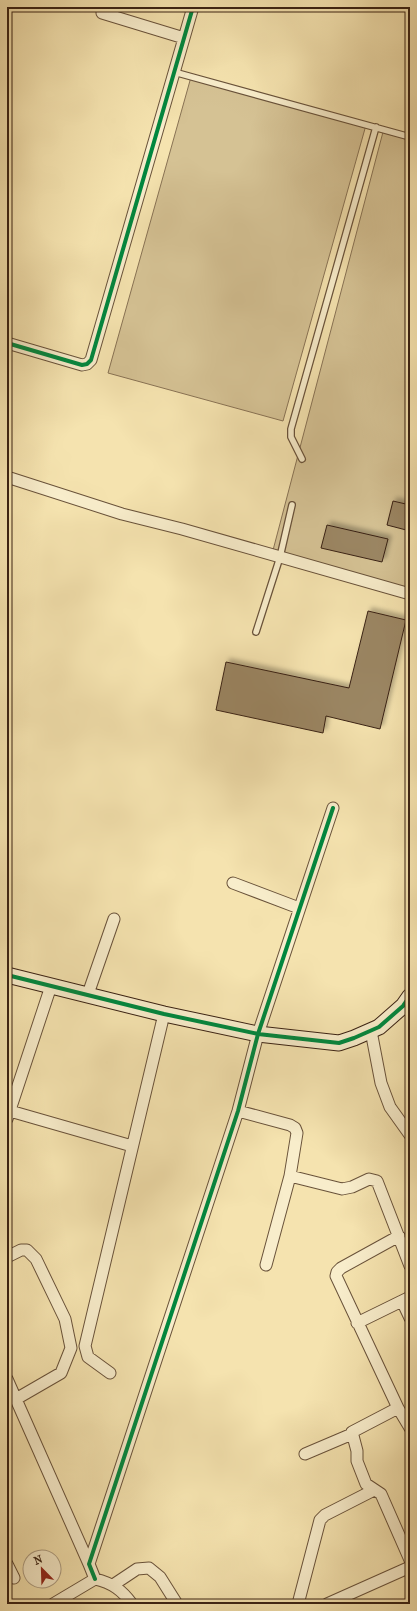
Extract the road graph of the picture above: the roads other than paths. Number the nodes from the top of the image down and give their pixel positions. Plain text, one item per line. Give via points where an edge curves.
1 (193, 7) edge
2 (102, 13) dead end
3 (184, 38) junction
4 (174, 72) junction
5 (376, 127) junction
6 (410, 137) edge
7 (7, 343) edge
8 (302, 459) dead end
9 (7, 477) edge
10 (292, 505) dead end
11 (280, 557) junction
12 (410, 594) edge
13 (256, 632) dead end
14 (333, 808) dead end
15 (233, 883) dead end
16 (299, 908) junction
17 (114, 919) dead end
18 (7, 975) edge
19 (51, 986) junction
20 (88, 994) junction
21 (410, 996) edge
22 (164, 1014) junction
23 (371, 1031) junction
24 (258, 1034) junction
25 (238, 1111) junction
26 (8, 1115) edge
27 (410, 1135) edge
28 (132, 1146) junction
29 (290, 1176) junction
30 (400, 1236) junction
31 (7, 1257) edge
32 (266, 1265) dead end
33 (410, 1266) edge
34 (406, 1299) edge
35 (410, 1318) edge
36 (357, 1322) junction
37 (110, 1373) dead end
38 (7, 1379) edge
39 (16, 1399) junction
40 (398, 1408) junction
41 (410, 1428) edge
42 (352, 1434) junction
43 (305, 1454) dead end
44 (374, 1490) junction
45 (410, 1560) edge
46 (7, 1564) edge
47 (89, 1564) junction
48 (410, 1567) edge
49 (14, 1578) dead end
50 (95, 1580) junction
51 (113, 1585) junction
52 (53, 1604) edge
53 (132, 1604) edge
54 (177, 1604) edge
55 (298, 1604) edge
56 (327, 1604) edge

1 - 3 street
2 - 3 street
3 - 4 street
4 - 5 lane
4 - 7 street via 90,360 82,365
5 - 6 lane
5 - 8 lane via 291,429 291,437
9 - 11 street via 122,514
10 - 11 lane
11 - 12 street
11 - 13 lane
14 - 16 street
15 - 16 street
16 - 24 street
17 - 20 street
18 - 19 street
19 - 20 street
19 - 26 street
20 - 22 street
21 - 23 street via 379,1027
22 - 24 street
22 - 28 street
23 - 24 street via 339,1043
23 - 27 street via 381,1083 390,1107
24 - 25 street
25 - 29 street via 295,1128 298,1138
25 - 47 street
26 - 28 street
28 - 37 street via 84,1346 88,1357
29 - 30 street via 342,1188 374,1179
29 - 32 street
30 - 33 street
30 - 36 street via 337,1272 337,1279
31 - 39 street via 26,1250 36,1259 65,1319 71,1348 61,1373
34 - 35 street
34 - 36 street
36 - 40 street
38 - 39 street
39 - 47 street
40 - 41 street
40 - 42 street via 354,1430
42 - 43 street
42 - 44 street via 359,1468 366,1484
44 - 45 street via 381,1494
44 - 55 street via 320,1520
46 - 49 street
47 - 50 street
48 - 56 street
50 - 51 street
50 - 52 street
51 - 53 street via 123,1592
51 - 54 street via 137,1569 149,1568 160,1577

